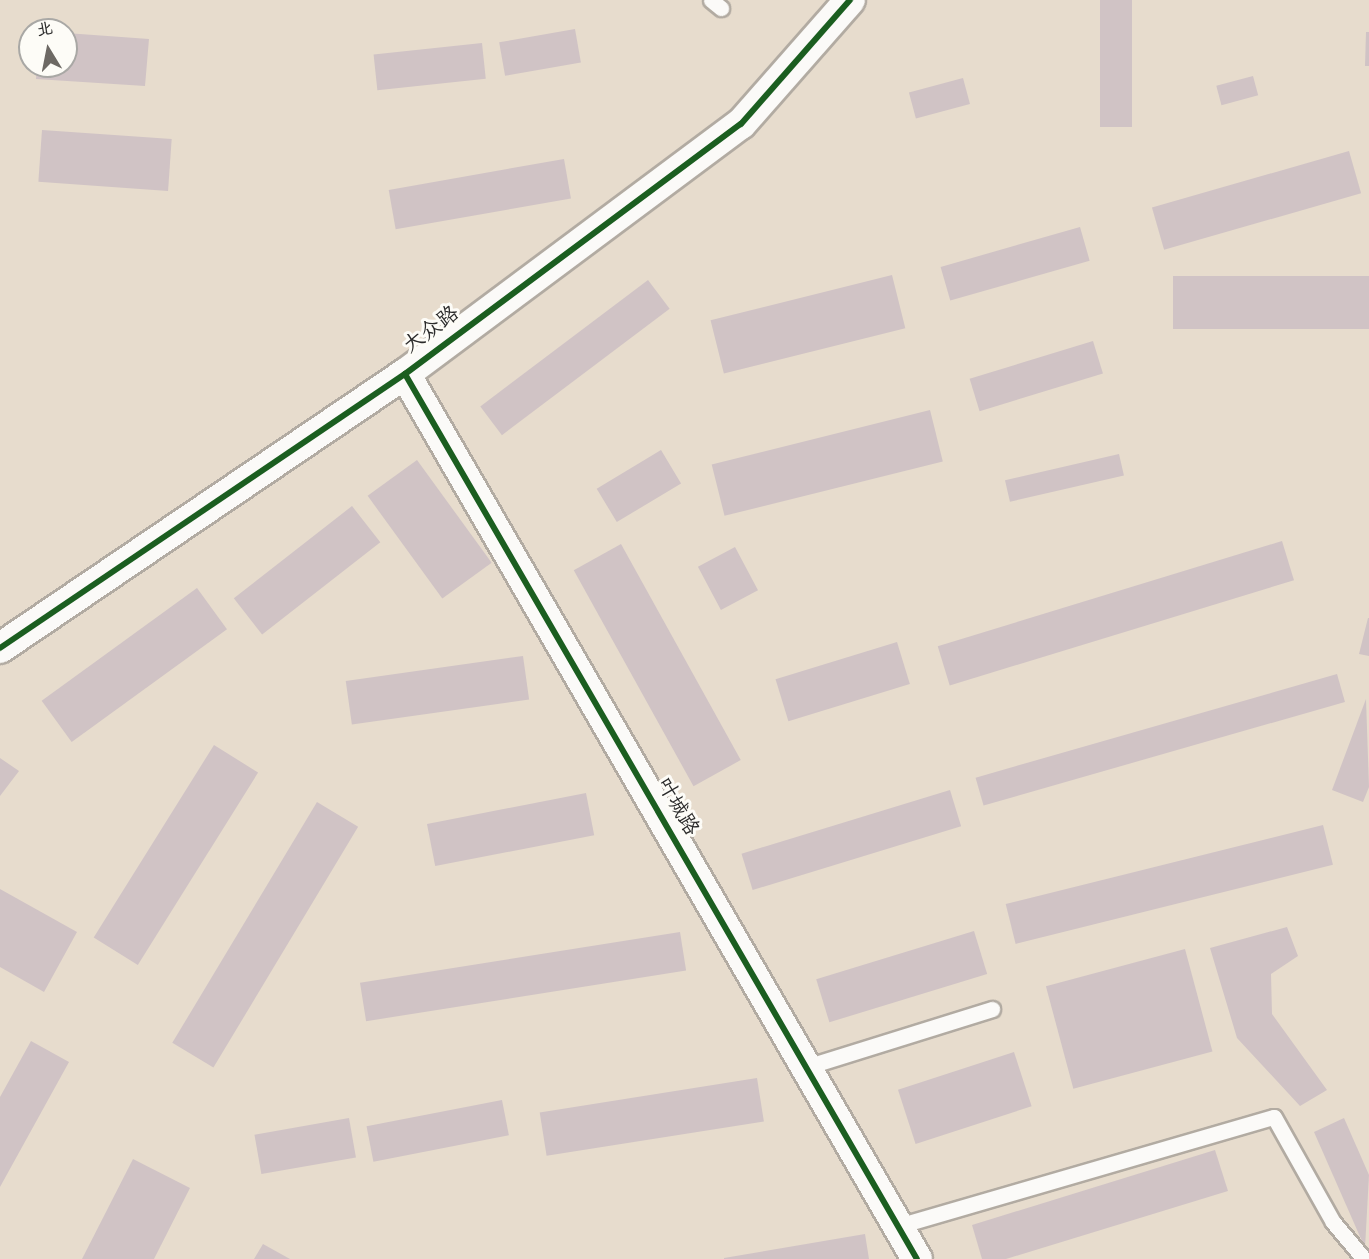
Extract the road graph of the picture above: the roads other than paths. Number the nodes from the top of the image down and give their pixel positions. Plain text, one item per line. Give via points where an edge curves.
1 (850, 0) edge
2 (405, 374) junction
3 (0, 648) edge
4 (992, 1010) dead end
5 (806, 1067) junction
6 (898, 1226) junction
7 (917, 1259) edge
8 (1364, 1259) edge

1 - 2 street, 大众路 via 741,124
2 - 3 street, 大众路
2 - 5 street, 叶城路
4 - 5 lane
5 - 6 street, 叶城路
6 - 7 street, 叶城路
6 - 8 lane via 1274,1117 1333,1222

